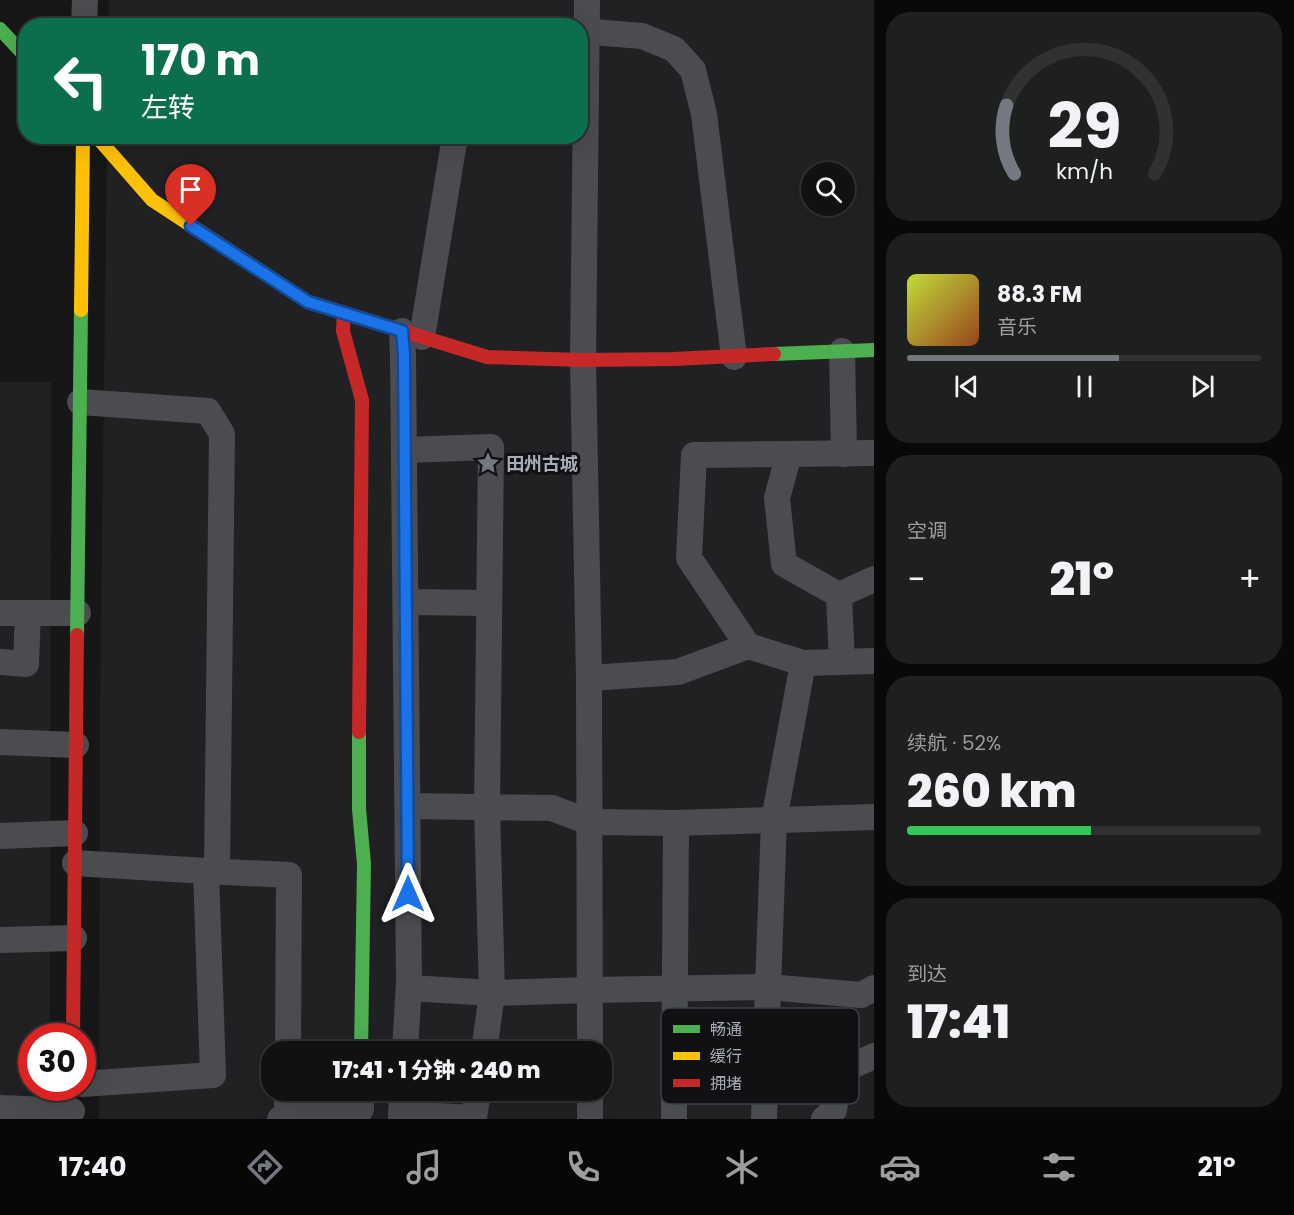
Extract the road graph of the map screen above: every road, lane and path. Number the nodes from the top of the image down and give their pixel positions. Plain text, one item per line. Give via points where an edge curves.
1 (85, 0) edge
2 (587, 0) edge
3 (84, 18) edge
4 (585, 18) edge
5 (0, 29) edge
6 (588, 31) edge
7 (18, 48) edge
8 (83, 144) edge
9 (103, 144) edge
10 (453, 144) edge
11 (584, 144) edge
12 (344, 313) junction
13 (412, 334) junction
14 (874, 350) edge
15 (842, 351) junction
16 (734, 357) junction
17 (584, 360) junction
18 (80, 402) junction
19 (404, 450) junction
20 (789, 454) junction
21 (844, 454) junction
22 (873, 455) edge
23 (874, 579) edge
24 (839, 595) junction
25 (406, 602) junction
26 (489, 603) junction
27 (0, 613) edge
28 (28, 613) junction
29 (78, 613) junction
30 (748, 646) junction
31 (874, 661) edge
32 (0, 662) edge
33 (842, 662) junction
34 (803, 663) junction
35 (589, 678) junction
36 (0, 742) edge
37 (76, 745) junction
38 (408, 806) junction
39 (487, 807) junction
40 (874, 817) edge
41 (774, 820) junction
42 (590, 822) junction
43 (675, 823) junction
44 (75, 833) junction
45 (0, 836) edge
46 (75, 863) junction
47 (211, 871) junction
48 (74, 938) junction
49 (0, 940) edge
50 (768, 987) junction
51 (409, 988) junction
52 (676, 988) junction
53 (874, 988) edge
54 (590, 990) junction
55 (492, 993) junction
56 (676, 1008) edge
57 (767, 1008) edge
58 (73, 1023) edge
59 (288, 1041) edge
60 (362, 1041) edge
61 (406, 1041) edge
62 (485, 1041) edge
63 (590, 1041) edge
64 (874, 1056) edge
65 (859, 1063) edge
66 (96, 1083) edge
67 (361, 1101) edge
68 (476, 1101) edge
69 (590, 1101) edge
70 (674, 1104) edge
71 (764, 1104) edge
72 (835, 1104) edge
73 (72, 1106) edge
74 (0, 1108) edge
75 (285, 1108) edge
76 (401, 1108) edge
77 (590, 1119) edge
78 (674, 1119) edge
79 (764, 1119) edge
80 (824, 1119) edge

1 - 3 street
2 - 4 street
5 - 7 street
6 - 16 street via 642,36 674,49 693,70 704,114
8 - 18 street
9 - 12 street via 152,200 308,302
10 - 13 street
11 - 17 street
12 - 13 street
12 - 60 street via 343,331 362,400 359,809 364,864
13 - 17 street via 487,357
13 - 19 street via 404,355
14 - 15 street
15 - 16 street
15 - 21 street
16 - 17 street
17 - 35 street
18 - 29 street
18 - 47 street via 208,411 222,434
19 - 25 street
19 - 26 street via 491,447
20 - 21 street
20 - 24 street via 777,498 784,564
20 - 30 street via 694,456 689,558
21 - 22 street
23 - 24 street
24 - 33 street
25 - 26 street
25 - 38 street
26 - 39 street
27 - 28 street
28 - 29 street
28 - 32 street via 26,664
29 - 37 street
30 - 34 street
30 - 35 street via 678,672
31 - 33 street
33 - 34 street
34 - 41 street
35 - 42 street
36 - 37 street
37 - 44 street
38 - 39 street
38 - 51 street
39 - 42 street via 552,808
39 - 55 street
40 - 41 street
41 - 43 street
41 - 50 street
42 - 43 street
42 - 54 street
43 - 52 street
44 - 45 street
44 - 46 street
46 - 47 street
46 - 48 street
47 - 59 street via 289,875
47 - 66 street via 213,1075
48 - 49 street
48 - 58 street
50 - 52 street
50 - 53 street via 861,995
50 - 57 street
51 - 55 street
51 - 61 street
52 - 54 street
52 - 56 street
54 - 55 street
54 - 63 street
55 - 62 street
64 - 65 street
67 - 75 street via 361,1109
68 - 76 street via 474,1118
69 - 77 street
70 - 78 street
71 - 79 street
72 - 80 street
73 - 74 street

